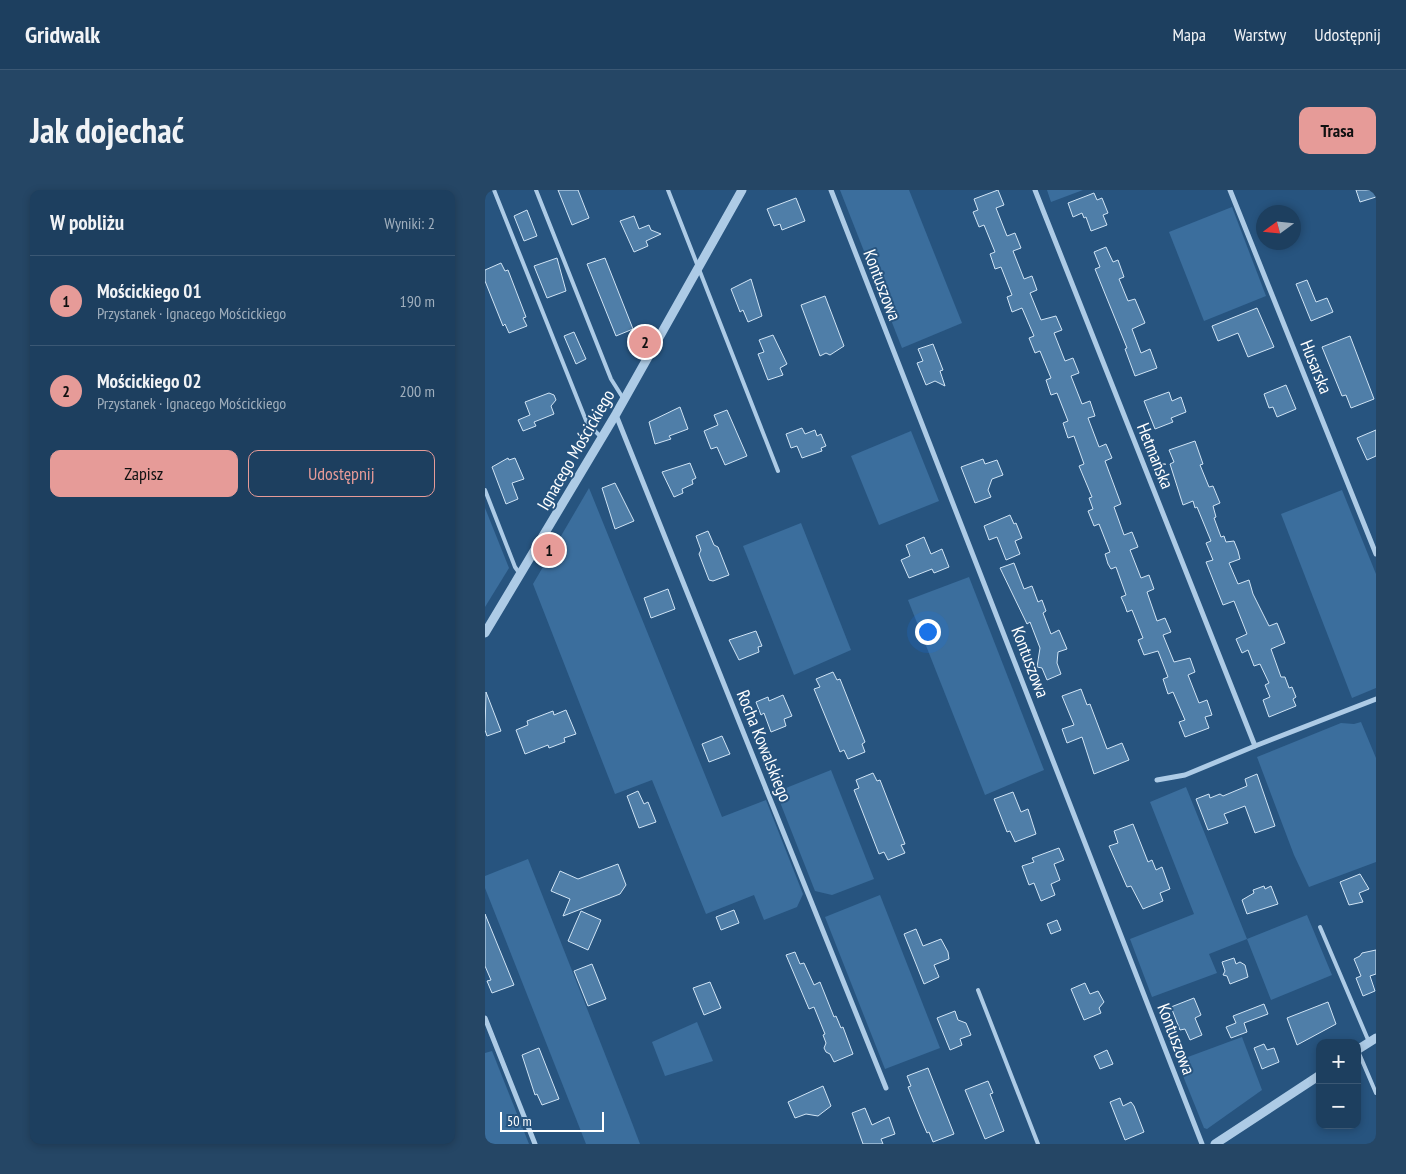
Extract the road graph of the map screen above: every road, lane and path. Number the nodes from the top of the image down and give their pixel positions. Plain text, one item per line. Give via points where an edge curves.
1 (494, 190) edge
2 (535, 190) edge
3 (668, 190) edge
4 (742, 190) edge
5 (831, 190) edge
6 (1035, 190) edge
7 (1230, 190) edge
8 (698, 269) junction
9 (624, 400) junction
10 (616, 414) junction
11 (602, 438) junction
12 (778, 471) dead end
13 (485, 490) edge
14 (1376, 554) edge
15 (520, 574) junction
16 (485, 633) edge
17 (1376, 699) edge
18 (1255, 746) junction
19 (1157, 780) dead end
20 (1320, 927) dead end
21 (978, 990) dead end
22 (485, 1018) edge
23 (1373, 1040) edge
24 (1361, 1048) edge
25 (1361, 1057) edge
26 (1316, 1078) edge
27 (886, 1088) dead end
28 (1376, 1093) edge
29 (535, 1144) edge
30 (1038, 1144) edge
31 (1202, 1144) edge
32 (1215, 1144) edge

1 - 11 lane via 587,423
2 - 9 lane via 611,379
3 - 8 lane
4 - 8 street, Ignacego Mościckiego
5 - 31 street, Kontuszowa
6 - 18 street, Hetmańska
7 - 14 street, Husarska
8 - 9 street, Ignacego Mościckiego
8 - 12 lane
9 - 10 street, Ignacego Mościckiego
10 - 11 street, Ignacego Mościckiego
10 - 27 street, Rocha Kowalskiego
11 - 15 street, Ignacego Mościckiego
13 - 15 lane
15 - 16 street, Ignacego Mościckiego
17 - 18 street
18 - 19 street via 1185,775
20 - 23 lane
21 - 30 lane
22 - 29 street
23 - 24 street
25 - 28 lane
26 - 32 street

